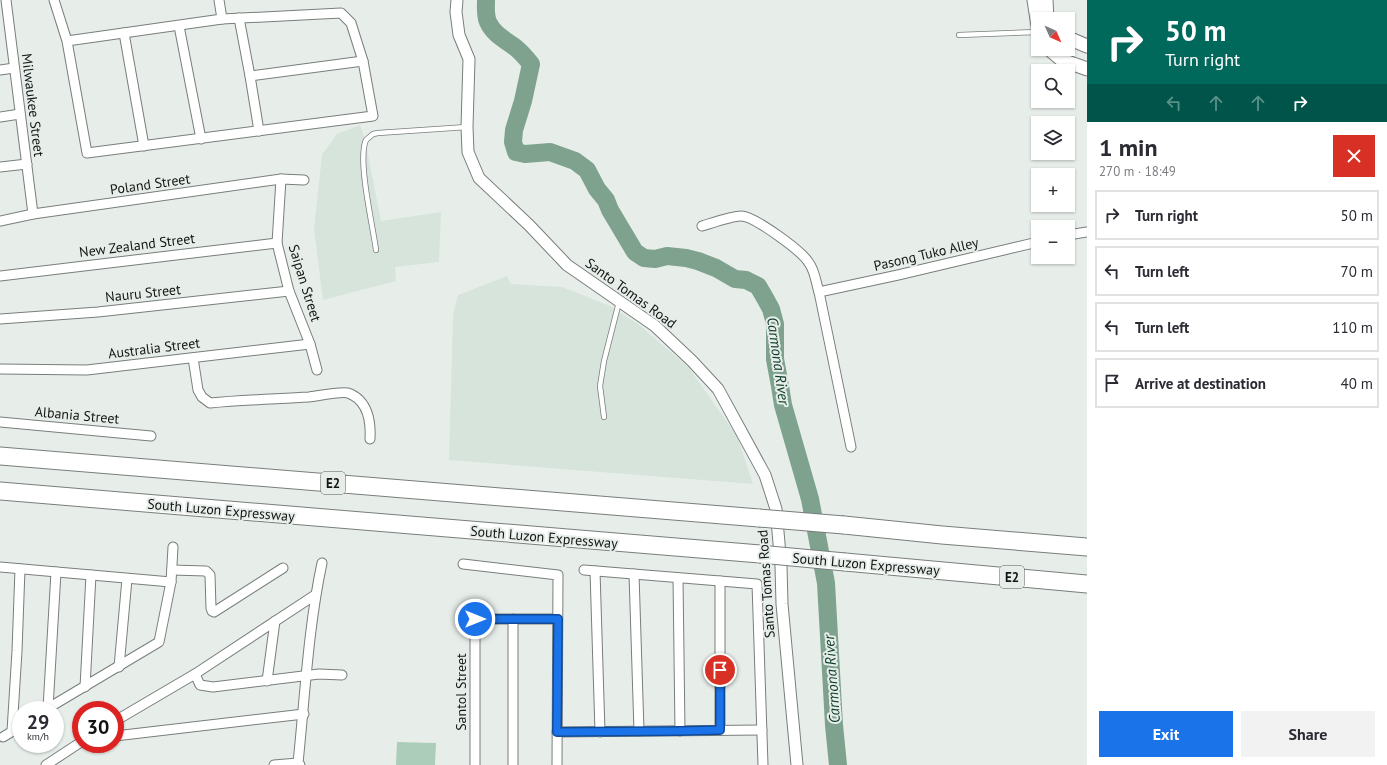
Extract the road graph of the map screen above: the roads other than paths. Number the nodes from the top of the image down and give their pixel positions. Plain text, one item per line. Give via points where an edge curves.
1 (6, 0) edge
2 (54, 0) edge
3 (219, 0) edge
4 (457, 0) edge
5 (1034, 0) edge
6 (1046, 0) edge
7 (1036, 12) edge
8 (1047, 12) edge
9 (239, 18) junction
10 (222, 19) junction
11 (4, 21) edge
12 (179, 26) junction
13 (1031, 32) edge
14 (124, 34) junction
15 (959, 35) dead end
16 (67, 41) junction
17 (1075, 41) edge
18 (1087, 46) edge
19 (1058, 56) edge
20 (363, 61) junction
21 (14, 68) junction
22 (1087, 69) edge
23 (0, 70) edge
24 (250, 76) junction
25 (20, 114) junction
26 (0, 117) edge
27 (467, 127) junction
28 (259, 131) junction
29 (201, 139) junction
30 (144, 146) junction
31 (27, 164) junction
32 (0, 167) edge
33 (282, 179) junction
34 (304, 180) dead end
35 (33, 214) junction
36 (0, 221) edge
37 (702, 226) dead end
38 (1087, 232) edge
39 (1075, 234) edge
40 (278, 243) junction
41 (1031, 244) edge
42 (376, 250) dead end
43 (0, 276) edge
44 (289, 291) junction
45 (819, 292) junction
46 (620, 302) junction
47 (0, 319) edge
48 (310, 344) junction
49 (193, 358) junction
50 (0, 369) edge
51 (317, 370) dead end
52 (604, 417) dead end
53 (0, 422) edge
54 (151, 436) dead end
55 (370, 440) dead end
56 (851, 447) dead end
57 (0, 456) edge
58 (0, 491) edge
59 (173, 547) dead end
60 (1087, 547) edge
61 (322, 563) dead end
62 (464, 564) dead end
63 (0, 567) edge
64 (283, 568) dead end
65 (20, 569) junction
66 (172, 570) junction
67 (584, 570) dead end
68 (595, 571) junction
69 (56, 572) junction
70 (634, 574) junction
71 (91, 575) junction
72 (678, 578) junction
73 (127, 579) junction
74 (720, 581) junction
75 (171, 582) junction
76 (1087, 584) edge
77 (315, 596) junction
78 (514, 619) junction
79 (558, 619) junction
80 (275, 621) junction
81 (119, 667) junction
82 (195, 674) junction
83 (342, 675) dead end
84 (306, 676) junction
85 (268, 681) junction
86 (85, 687) junction
87 (14, 701) edge
88 (48, 701) edge
89 (61, 701) edge
90 (304, 714) junction
91 (124, 716) edge
92 (720, 730) junction
93 (762, 730) junction
94 (12, 731) edge
95 (639, 731) junction
96 (680, 731) junction
97 (557, 732) junction
98 (600, 732) junction
99 (124, 735) edge
100 (3, 738) dead end
101 (72, 748) edge
102 (299, 764) edge
103 (46, 765) edge
104 (274, 765) edge
105 (475, 765) edge
106 (513, 765) edge
107 (557, 765) edge
108 (763, 765) edge
109 (797, 765) edge

1 - 11 street, Milwaukee Street
2 - 16 street
3 - 10 street
4 - 27 street, Santo Tomas Road via 459,35 469,59
5 - 7 main road
6 - 8 main road
9 - 10 street
9 - 20 street via 341,13 351,23
9 - 24 street
10 - 12 street
11 - 21 street, Milwaukee Street
12 - 14 street
12 - 29 street
13 - 15 lane
14 - 16 street
14 - 30 street
16 - 30 street via 87,154
17 - 18 main road
19 - 22 main road
20 - 24 street
20 - 28 street via 373,116
21 - 23 street
21 - 25 street, Milwaukee Street
24 - 28 street
25 - 26 street
25 - 31 street, Milwaukee Street
27 - 42 lane via 378,132 366,140 363,158
27 - 46 street, Santo Tomas Road via 468,152 479,178 566,265
28 - 29 street
29 - 30 street
31 - 32 street
31 - 35 street, Milwaukee Street
33 - 34 street, Poland Street
33 - 35 street, Poland Street
33 - 40 street, Saipan Street
35 - 36 street, Poland Street
37 - 45 street via 741,216 750,218 789,242 804,257 811,267
38 - 39 street
40 - 43 street, New Zealand Street
40 - 44 street, Saipan Street
41 - 45 street, Pasong Tuko Alley
44 - 47 street, Nauru Street via 98,312
44 - 48 street, Saipan Street
45 - 56 street
46 - 52 lane via 600,386
46 - 109 street, Santo Tomas Road via 655,326 718,389 765,475 776,509
48 - 49 street, Australia Street
48 - 51 street, Saipan Street
49 - 50 street, Australia Street via 87,370
49 - 55 street via 198,390 210,403 347,393 356,397 367,409 371,427
53 - 54 street, Albania Street
57 - 60 highway, E2, bridge
58 - 76 highway, South Luzon Expressway / E2, bridge via 760,554
59 - 66 street
61 - 77 street
62 - 79 street via 558,575
63 - 65 street
64 - 66 street via 214,612 211,608 210,575 206,571
65 - 69 street
65 - 87 street
66 - 75 street
67 - 68 street
68 - 70 street
68 - 98 street
69 - 71 street
69 - 88 street
70 - 72 street
70 - 95 street
71 - 73 street
71 - 86 street
72 - 74 street
72 - 96 street
73 - 75 street
73 - 81 street
74 - 92 street
74 - 93 street via 757,584
75 - 81 street via 159,642
77 - 80 street
77 - 84 street
78 - 79 street
78 - 105 street, Santol Street via 475,619
78 - 106 street
79 - 97 street
80 - 82 street
80 - 85 street
81 - 86 street
82 - 85 street via 200,685 207,686
82 - 91 street
83 - 84 street
84 - 85 street
84 - 90 street
86 - 89 street
90 - 99 street
90 - 102 street
92 - 93 street
92 - 96 street
93 - 108 street
94 - 100 street
95 - 96 street
95 - 98 street
97 - 98 street
97 - 107 street
101 - 103 street
102 - 104 street

